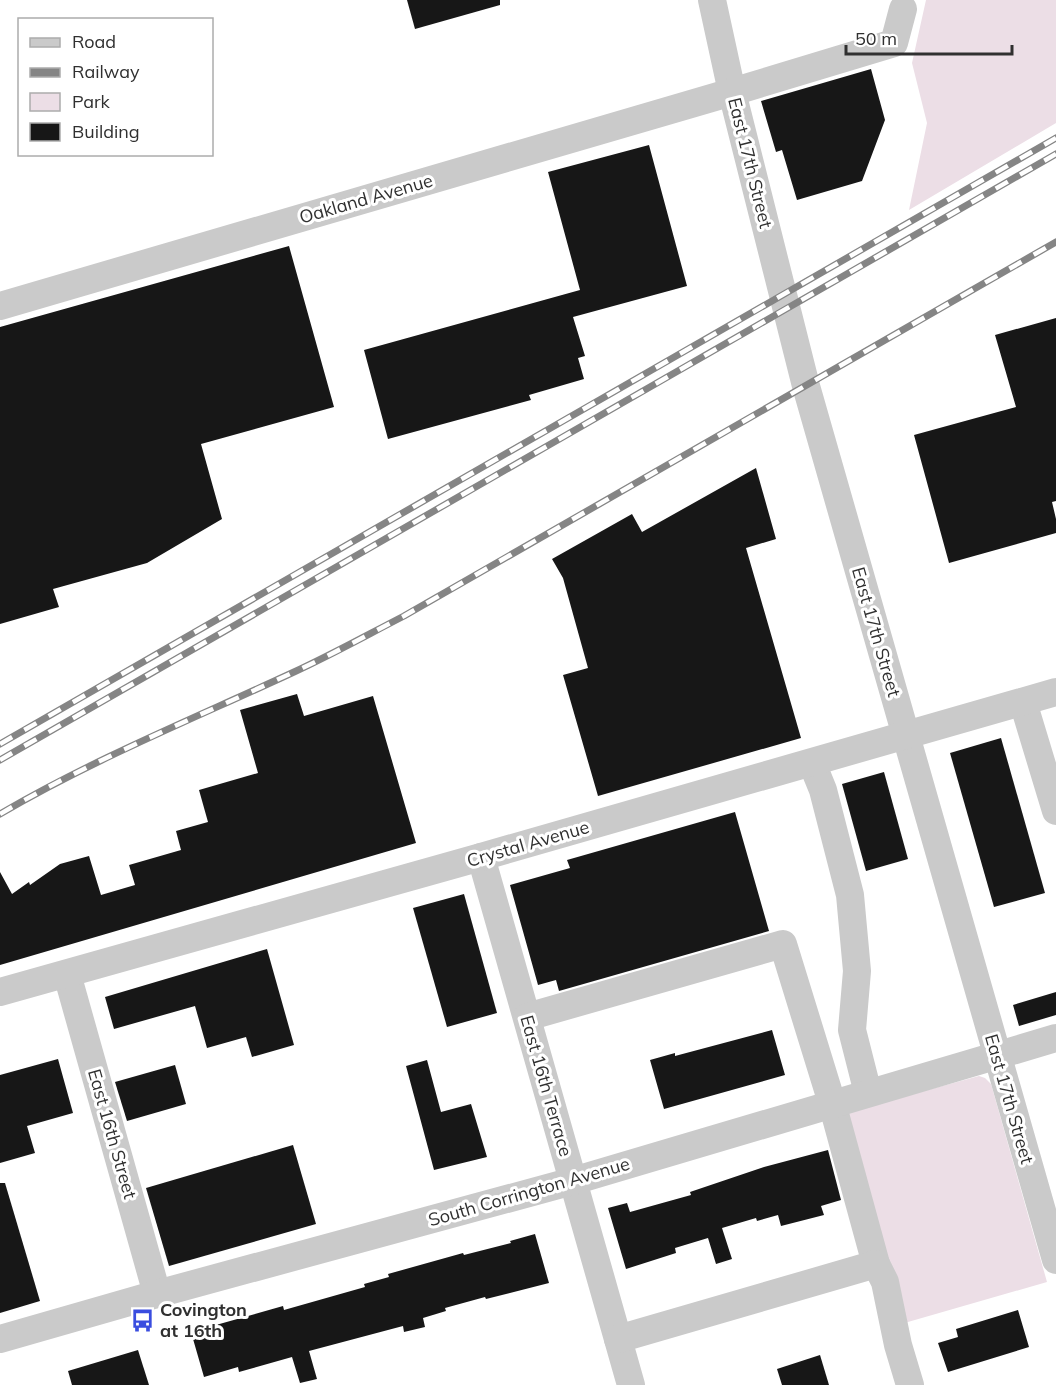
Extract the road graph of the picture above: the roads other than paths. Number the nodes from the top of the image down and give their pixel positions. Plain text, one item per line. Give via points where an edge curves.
1 (712, 0) edge
2 (903, 9) dead end
3 (732, 92) junction
4 (0, 306) edge
5 (1056, 692) edge
6 (1023, 702) junction
7 (906, 736) junction
8 (812, 763) junction
9 (1056, 812) edge
10 (481, 857) junction
11 (67, 974) junction
12 (0, 992) edge
13 (527, 1017) junction
14 (1056, 1038) edge
15 (996, 1055) junction
16 (868, 1093) junction
17 (832, 1103) junction
18 (573, 1181) junction
19 (1056, 1260) edge
20 (876, 1264) junction
21 (157, 1294) junction
22 (0, 1339) edge
23 (618, 1339) junction
24 (631, 1385) edge
25 (910, 1385) edge

1 - 3 street, East 17th Street
2 - 3 street, Oakland Avenue via 894,43
3 - 4 street, Oakland Avenue
3 - 7 street, East 17th Street via 806,386
5 - 6 street, Crystal Avenue
6 - 7 street, Crystal Avenue
6 - 9 street
7 - 8 street, Crystal Avenue
7 - 15 street, East 17th Street
8 - 10 street, Crystal Avenue
8 - 16 street via 823,790 850,896 857,970 852,1030
10 - 11 street, Crystal Avenue
10 - 13 street, East 16th Terrace
11 - 12 street, Crystal Avenue
11 - 21 street, East 16th Street
13 - 17 street via 783,944
13 - 18 street, East 16th Terrace
14 - 15 street, South Corrington Avenue
15 - 16 street, South Corrington Avenue
15 - 19 street, East 17th Street
16 - 17 street, South Corrington Avenue
17 - 18 street, South Corrington Avenue
17 - 20 street
18 - 21 street, South Corrington Avenue
18 - 23 street, East 16th Terrace
20 - 23 street
20 - 25 street via 885,1282
21 - 22 street, South Corrington Avenue
23 - 24 street, East 16th Terrace

